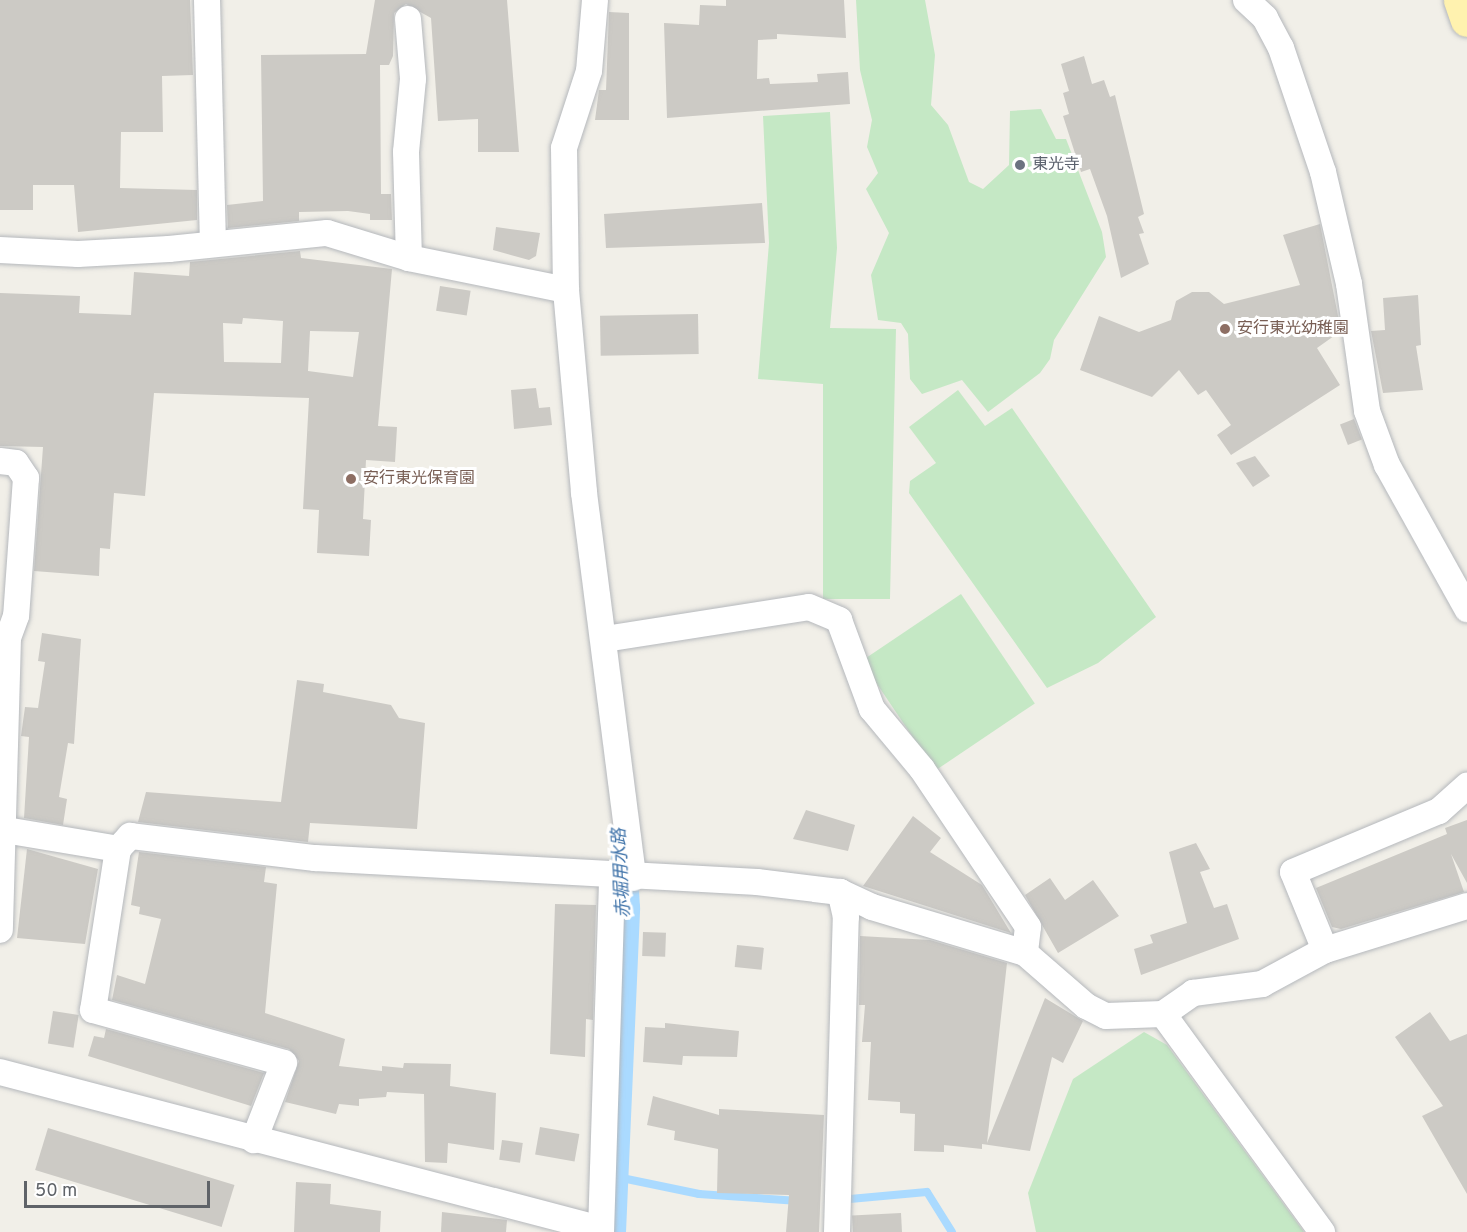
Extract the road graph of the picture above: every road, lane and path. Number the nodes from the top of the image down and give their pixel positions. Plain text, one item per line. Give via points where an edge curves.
1 (207, 0) edge
2 (595, 0) edge
3 (1246, 0) edge
4 (1460, 0) edge
5 (408, 19) dead end
6 (1467, 20) edge
7 (213, 244) junction
8 (0, 250) edge
9 (409, 258) junction
10 (566, 290) junction
11 (0, 461) edge
12 (1467, 609) edge
13 (4, 637) edge
14 (605, 639) junction
15 (2, 774) edge
16 (1467, 786) edge
17 (5, 830) junction
18 (118, 849) junction
19 (623, 878) junction
20 (840, 892) junction
21 (1467, 906) edge
22 (0, 930) edge
23 (1325, 950) junction
24 (1025, 953) junction
25 (1163, 1014) junction
26 (0, 1072) edge
27 (254, 1140) junction
28 (601, 1230) edge
29 (837, 1232) edge
30 (1322, 1232) edge

1 - 7 street
2 - 10 street via 589,71 564,148
3 - 12 street via 1265,18 1281,48 1323,172 1349,284 1367,411 1387,465
4 - 6 main road
5 - 9 street via 413,79 406,152
7 - 8 street via 78,254
7 - 9 street via 327,233
9 - 10 street
10 - 14 street via 584,493
11 - 13 street via 16,463 26,478 16,616
13 - 15 street
14 - 19 street
14 - 24 street via 809,607 839,620 872,709 922,769 1028,927
15 - 17 street
16 - 23 street via 1439,811 1293,872
17 - 18 street
17 - 22 street
18 - 19 street via 130,836 315,858
18 - 27 street via 93,1010 284,1063
19 - 20 street via 757,882
19 - 28 street
20 - 24 street
20 - 29 street via 846,917
21 - 23 street
23 - 25 street via 1262,984 1193,993
24 - 25 street via 1086,1006 1106,1016
25 - 30 street
26 - 27 street
27 - 28 street

